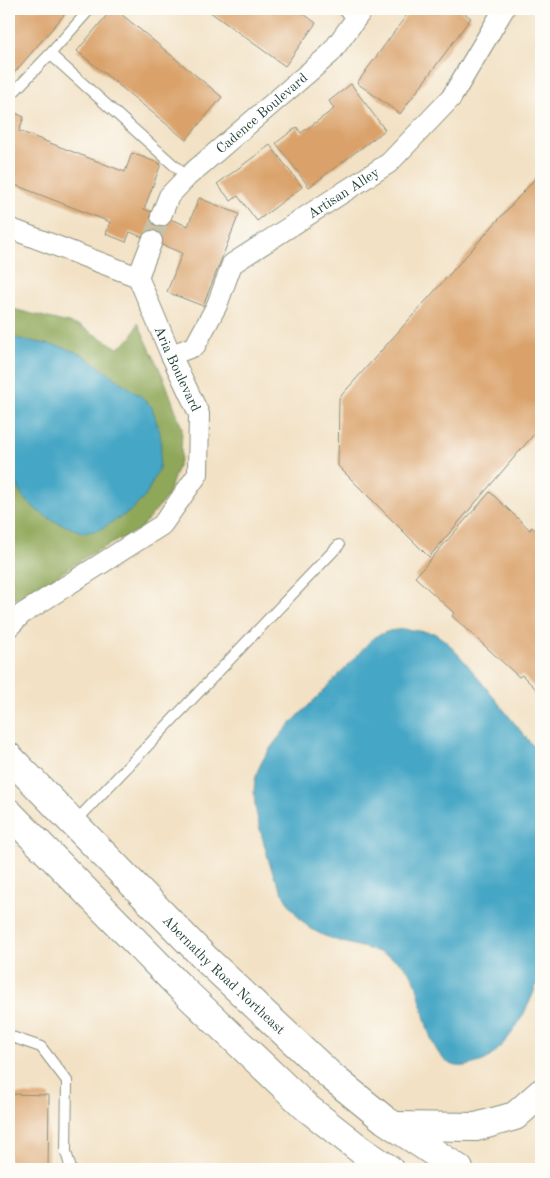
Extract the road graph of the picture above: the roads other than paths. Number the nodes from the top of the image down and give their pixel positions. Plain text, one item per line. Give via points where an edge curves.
1 (90, 9) edge
2 (504, 9) edge
3 (353, 12) edge
4 (50, 54) junction
5 (10, 96) dead end
6 (187, 177) junction
7 (161, 216) tunnel mouth
8 (9, 228) edge
9 (152, 241) tunnel mouth
10 (138, 277) junction
11 (171, 355) junction
12 (339, 544) dead end
13 (9, 627) edge
14 (9, 758) edge
15 (9, 813) edge
16 (74, 824) junction
17 (9, 1036) edge
18 (541, 1093) edge
19 (394, 1126) junction
20 (71, 1169) edge
21 (389, 1169) edge
22 (459, 1169) edge

1 - 4 lane
2 - 11 street, Artisan Alley via 451,98 389,163 232,264 217,305 195,346
3 - 6 street, Cadence Boulevard via 330,54
4 - 5 lane
4 - 6 lane
6 - 7 street, Cadence Boulevard via 169,196
8 - 10 street
9 - 10 street
10 - 11 street, Aria Boulevard
11 - 13 street, Aria Boulevard via 199,414 198,474 162,525 22,614
12 - 16 lane
14 - 16 main road, Abernathy Road Northeast
15 - 21 main road via 180,987 306,1107
16 - 19 main road, Abernathy Road Northeast via 207,960 332,1078
17 - 20 lane via 40,1047 67,1082 66,1152
18 - 19 main road via 515,1116 476,1127
19 - 22 main road, Abernathy Road Northeast

